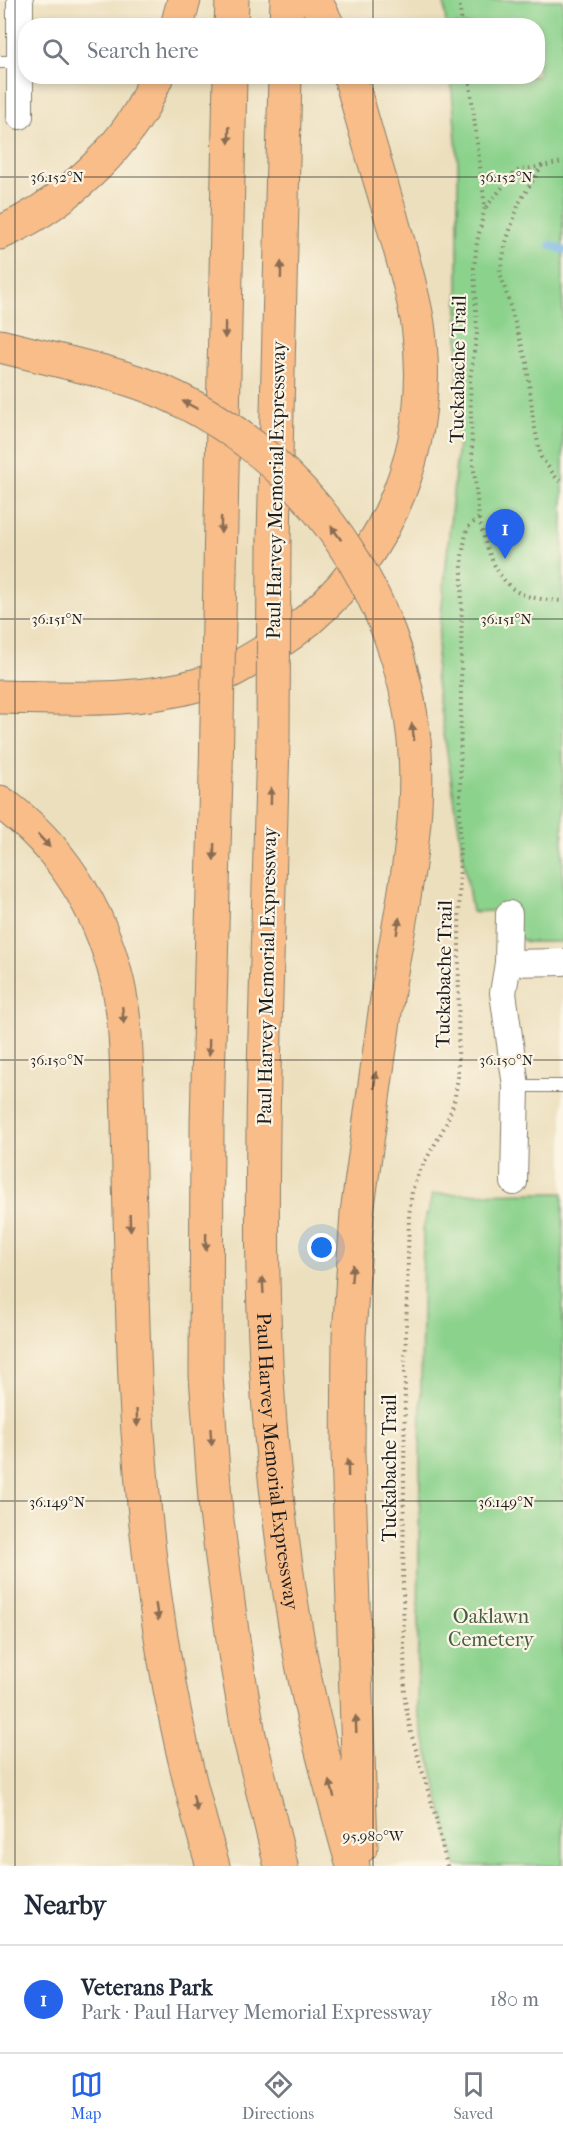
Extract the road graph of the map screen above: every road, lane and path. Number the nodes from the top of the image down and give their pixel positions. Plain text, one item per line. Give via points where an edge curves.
1 (20, 0) edge
2 (184, 0) edge
3 (232, 0) edge
4 (287, 0) edge
5 (315, 0) edge
6 (459, 0) edge
7 (179, 18) edge
8 (231, 18) edge
9 (286, 18) edge
10 (324, 18) edge
11 (461, 18) edge
12 (10, 62) edge
13 (153, 84) edge
14 (230, 84) edge
15 (285, 84) edge
16 (352, 84) edge
17 (470, 84) edge
18 (20, 116) dead end
19 (563, 162) edge
20 (542, 165) junction
21 (485, 207) junction
22 (0, 233) edge
23 (0, 346) edge
24 (563, 483) edge
25 (479, 518) junction
26 (563, 601) edge
27 (0, 697) edge
28 (0, 802) edge
29 (508, 914) dead end
30 (563, 962) edge
31 (508, 963) junction
32 (516, 1086) junction
33 (563, 1086) edge
34 (514, 1182) dead end
35 (213, 1866) edge
36 (281, 1866) edge
37 (353, 1866) edge
38 (361, 1866) edge
39 (447, 1866) edge

1 - 12 street
2 - 7 highway
3 - 8 highway
4 - 9 highway
5 - 10 highway
6 - 11 path
12 - 18 street
13 - 22 highway via 141,110 109,152 71,189 26,221
14 -> 36 highway, bridge via 207,1123 206,1376 216,1513 235,1654 249,1735
37 -> 15 highway, Paul Harvey Memorial Expressway, bridge via 306,1683 289,1584 268,1390 262,1276
16 - 27 highway via 405,266 418,325 420,369 417,436 407,473 394,508 371,549 322,607 292,634 204,683 170,692 116,698
17 - 21 path, Tuckabache Trail
19 - 20 path
20 - 21 path via 516,171
20 - 24 path via 519,203 500,272 527,363 542,456
21 - 25 path, Tuckabache Trail via 474,268 477,333 470,379
38 -> 23 highway, bridge via 348,1463 349,1336 357,1213 415,807 414,741 405,681 382,616 351,554 320,510 280,469 236,434 176,398 138,382
25 - 26 path via 487,548 500,574 514,589
25 - 39 path, Tuckabache Trail via 467,528 462,556 458,1077 446,1124 412,1191 405,1373 405,1701
28 -> 35 highway via 44,839 71,874 95,917 118,981 126,1063 134,1364 143,1511 171,1692
29 - 31 street
30 - 31 street
31 - 32 street via 503,993
32 - 33 lane
32 - 34 street

